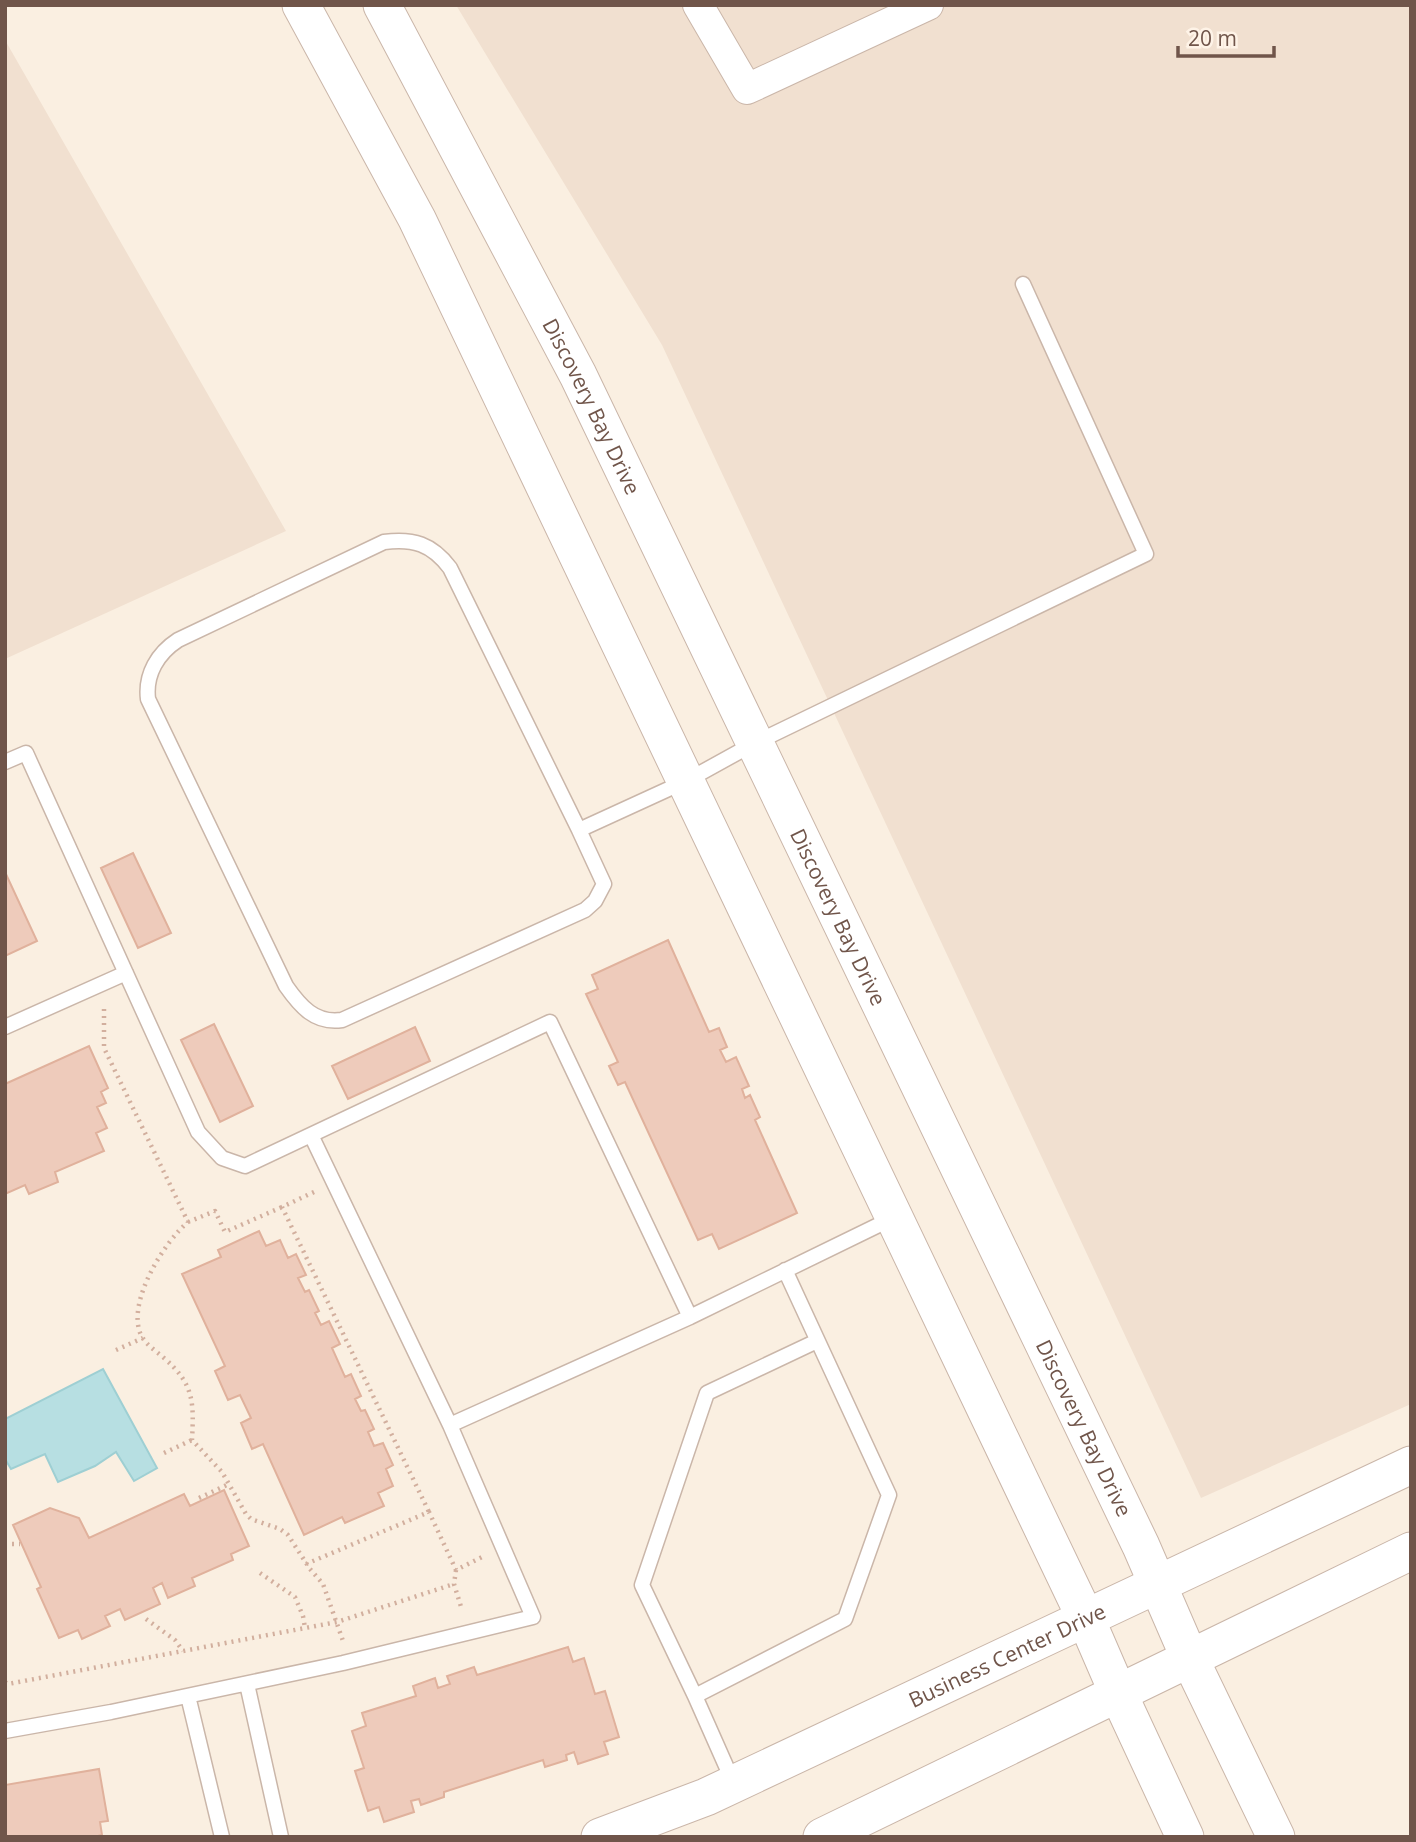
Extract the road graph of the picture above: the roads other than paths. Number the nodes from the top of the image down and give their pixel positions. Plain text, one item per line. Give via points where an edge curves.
1 (301, 5) edge
2 (382, 5) edge
3 (698, 5) edge
4 (928, 5) edge
5 (1023, 284) dead end
6 (755, 743) junction
7 (5, 762) edge
8 (686, 781) junction
9 (579, 830) junction
10 (126, 973) junction
11 (5, 1027) edge
12 (311, 1135) junction
13 (894, 1217) junction
14 (785, 1270) junction
15 (690, 1317) junction
16 (817, 1341) junction
17 (450, 1424) junction
18 (1411, 1465) edge
19 (1411, 1551) edge
20 (1159, 1585) junction
21 (1086, 1619) junction
22 (1190, 1659) junction
23 (247, 1684) junction
24 (1118, 1693) junction
25 (188, 1696) junction
26 (695, 1696) junction
27 (5, 1731) edge
28 (734, 1784) junction
29 (1182, 1827) edge
30 (222, 1837) edge
31 (281, 1837) edge
32 (600, 1837) edge
33 (822, 1837) edge
34 (1276, 1837) edge

1 - 8 street via 417,219
2 - 6 street, Discovery Bay Drive via 579,375
3 - 4 street via 747,89
5 - 6 lane via 1146,554
6 - 8 lane
6 - 20 street, Discovery Bay Drive
7 - 10 lane via 26,753
8 - 9 lane
8 - 13 street
9 - 9 lane via 604,884 585,910 342,1020 319,1018 297,1002 286,986 148,699 149,674 178,640 384,542 411,541 432,548 450,568
10 - 11 lane
10 - 12 lane via 198,1132 222,1158 245,1166
12 - 15 lane via 550,1022
12 - 17 lane
13 - 14 lane
13 - 21 street
14 - 15 lane
14 - 16 lane
15 - 17 lane
16 - 26 lane via 708,1393 642,1585
16 - 26 lane via 889,1495 845,1619
17 - 23 lane via 533,1617
18 - 20 street, Business Center Drive
19 - 22 street
20 - 21 street, Business Center Drive
20 - 22 street, Discovery Bay Drive
21 - 24 street
21 - 28 street, Business Center Drive
22 - 24 street
22 - 34 street, Discovery Bay Drive
23 - 25 lane
23 - 31 lane
24 - 29 street
24 - 33 street
25 - 27 lane
25 - 30 lane
26 - 28 lane
28 - 32 street, Business Center Drive

